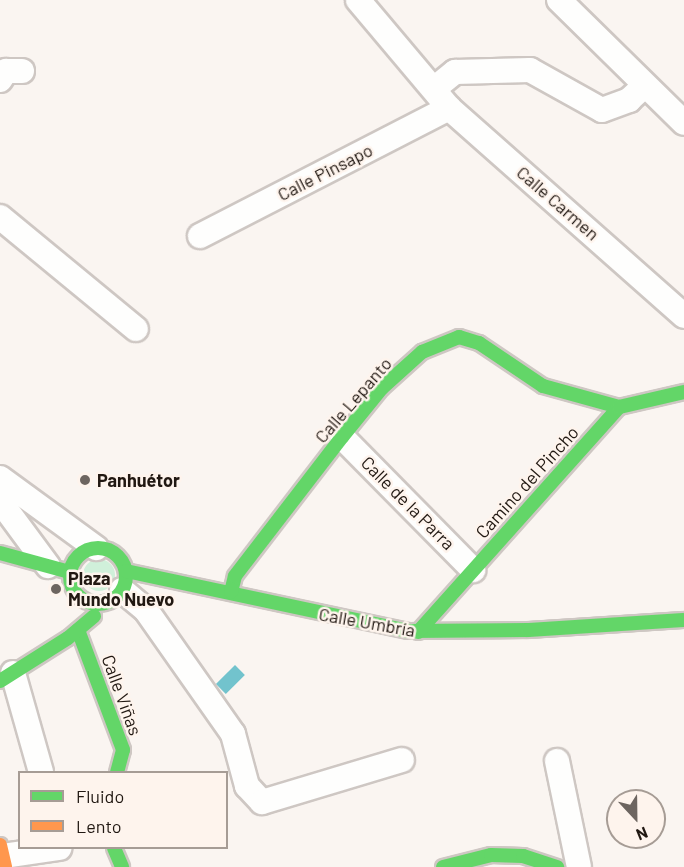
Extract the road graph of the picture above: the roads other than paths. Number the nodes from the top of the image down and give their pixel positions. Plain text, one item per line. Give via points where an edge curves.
1 (358, 0) edge
2 (559, 0) edge
3 (22, 71) dead end
4 (0, 80) edge
5 (644, 86) junction
6 (435, 88) junction
7 (449, 108) junction
8 (684, 123) edge
9 (0, 217) edge
10 (200, 236) dead end
11 (684, 316) edge
12 (136, 329) dead end
13 (684, 392) edge
14 (619, 407) junction
15 (342, 437) junction
16 (0, 478) edge
17 (0, 501) edge
18 (96, 548) junction
19 (0, 553) edge
20 (59, 569) junction
21 (473, 570) junction
22 (120, 588) junction
23 (231, 592) junction
24 (84, 600) junction
25 (684, 620) edge
26 (78, 630) junction
27 (418, 632) junction
28 (6, 677) edge
29 (402, 760) dead end
30 (557, 761) dead end
31 (41, 771) edge
32 (117, 771) edge
33 (52, 849) edge
34 (114, 849) edge
35 (3, 856) edge
36 (122, 867) edge
37 (443, 867) edge
38 (557, 867) edge
39 (579, 867) edge

1 - 6 street, Calle Carmen
2 - 5 street
3 - 4 street via 6,71
5 - 6 street via 629,100 602,110 530,70 455,72
5 - 8 street
6 - 7 street, Calle Carmen
7 - 10 street, Calle Pinsapo
7 - 11 street, Calle Carmen
9 - 12 street
13 - 14 street
14 - 15 street, Calle Lepanto via 543,386 479,343 459,338 422,352 382,388
14 - 21 street, Camino del Pincho
15 - 21 street, Calle de la Parra
15 - 23 street, Calle Lepanto via 234,576
16 - 18 street
17 - 20 street
18 - 20 street via 81,553
18 - 22 street via 119,556
19 - 20 street
20 - 24 street
21 - 27 street, Camino del Pincho
22 - 23 street, Calle Umbría
22 - 24 street via 102,604
22 - 26 street
22 - 29 street via 146,610 233,734 247,786 262,802
23 - 27 street, Calle Umbría via 262,603
24 - 26 street
25 - 27 street, Calle Umbría via 640,626
26 - 28 street
26 - 32 street, Calle Viñas via 123,750
28 - 31 street
30 - 39 street
33 - 35 street
34 - 36 street
37 - 38 street via 491,855 523,856

